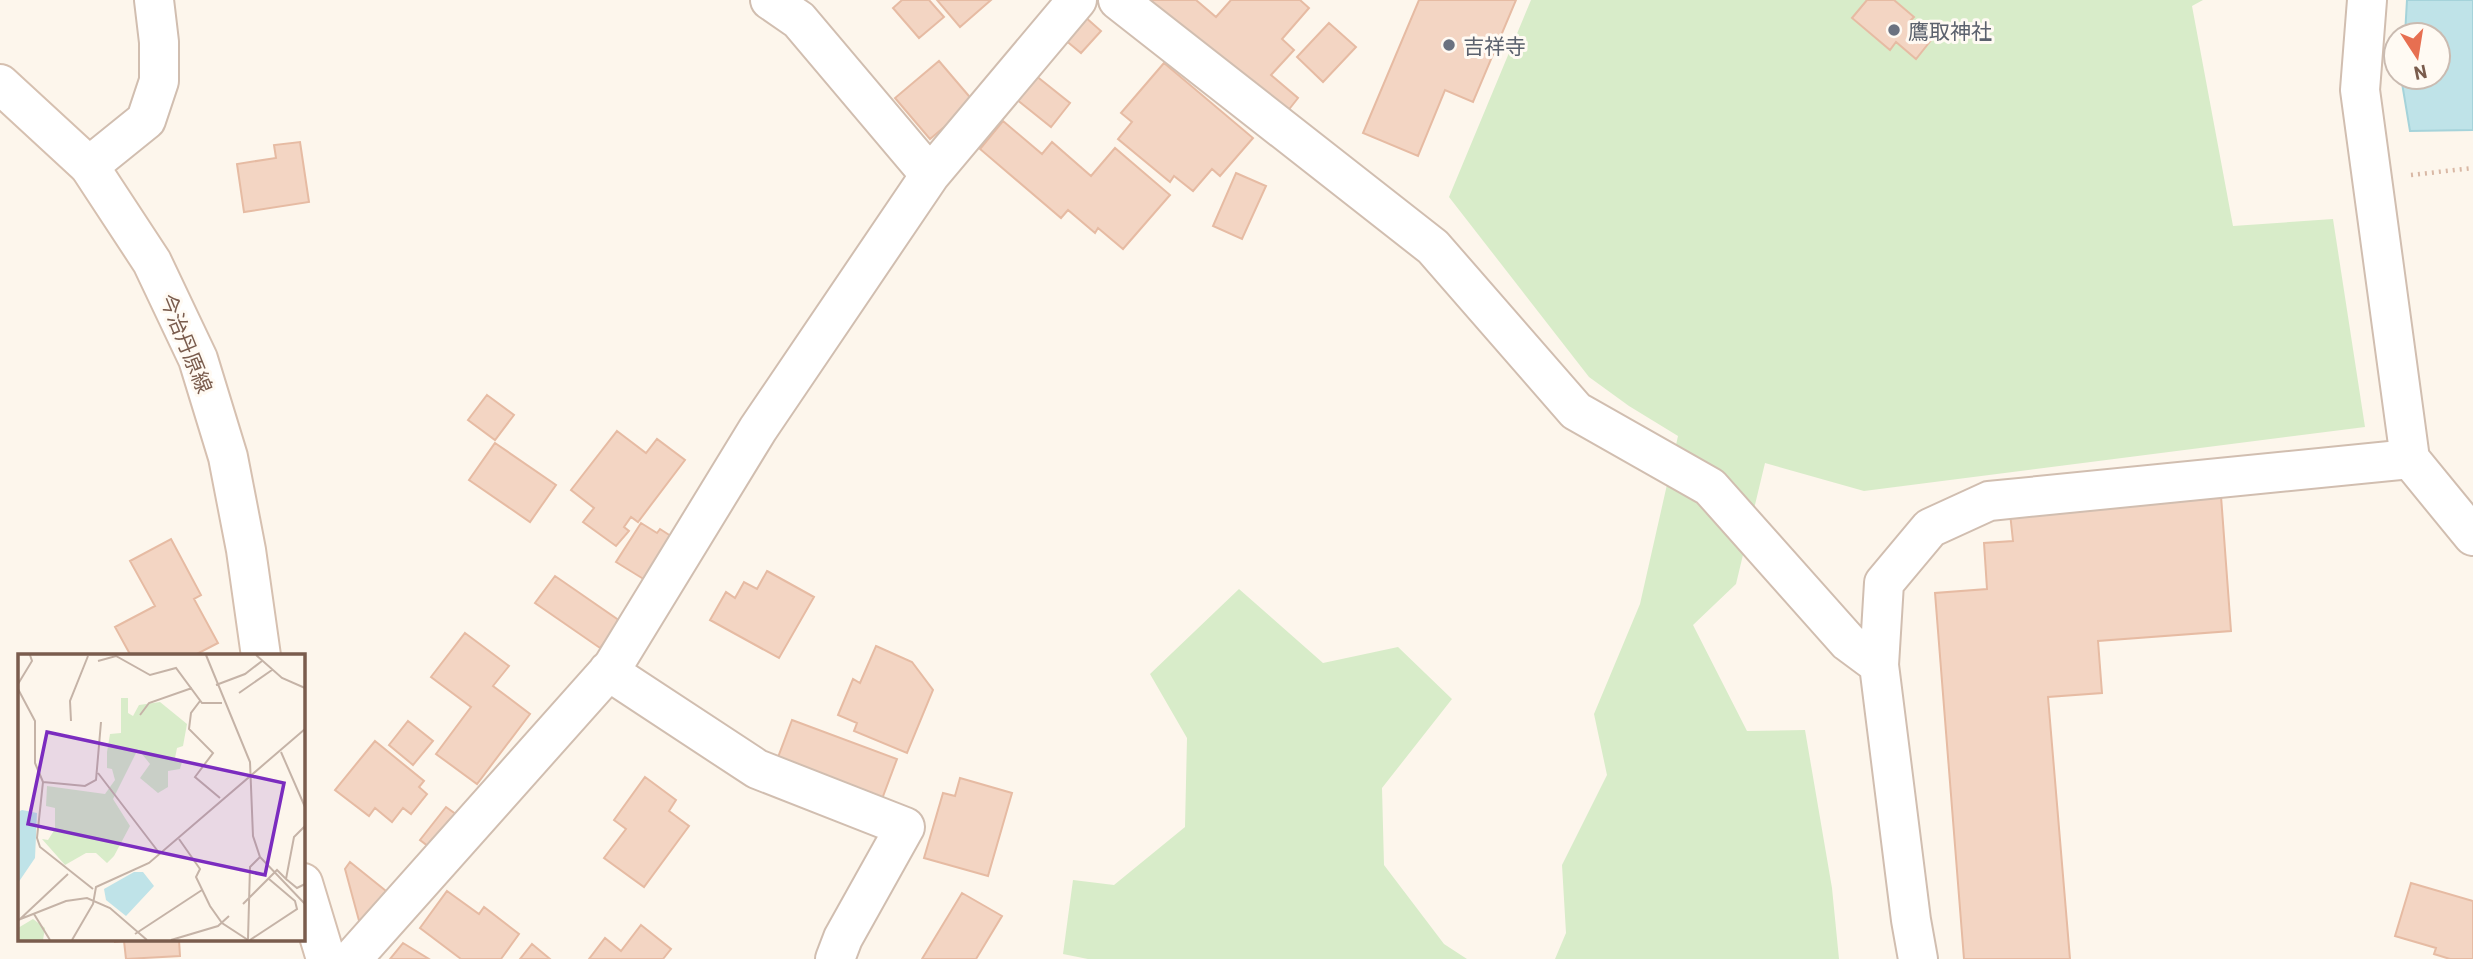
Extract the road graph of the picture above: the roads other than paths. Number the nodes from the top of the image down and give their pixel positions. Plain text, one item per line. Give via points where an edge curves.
1 (154, 0) edge
2 (770, 0) edge
3 (1077, 0) edge
4 (1118, 0) edge
5 (2367, 0) edge
6 (0, 84) edge
7 (89, 166) junction
8 (930, 174) junction
9 (2410, 459) junction
10 (2473, 536) edge
11 (261, 654) edge
12 (1880, 665) junction
13 (608, 671) junction
14 (304, 886) edge
15 (326, 959) edge
16 (352, 959) edge
17 (835, 959) edge
18 (1918, 959) edge

1 - 7 street via 159,81 146,120
2 - 8 street via 799,20
3 - 8 street
4 - 12 street via 1433,247 1576,411 1710,487 1848,642
5 - 9 street via 2360,90
6 - 7 street, 今治丹原線
7 - 11 street, 今治丹原線 via 152,262 198,359 228,457
8 - 13 street via 758,429
9 - 10 street
9 - 12 street via 1989,501 1930,528 1884,583
12 - 18 street
13 - 16 street
13 - 17 street via 757,769 905,827
14 - 15 street

